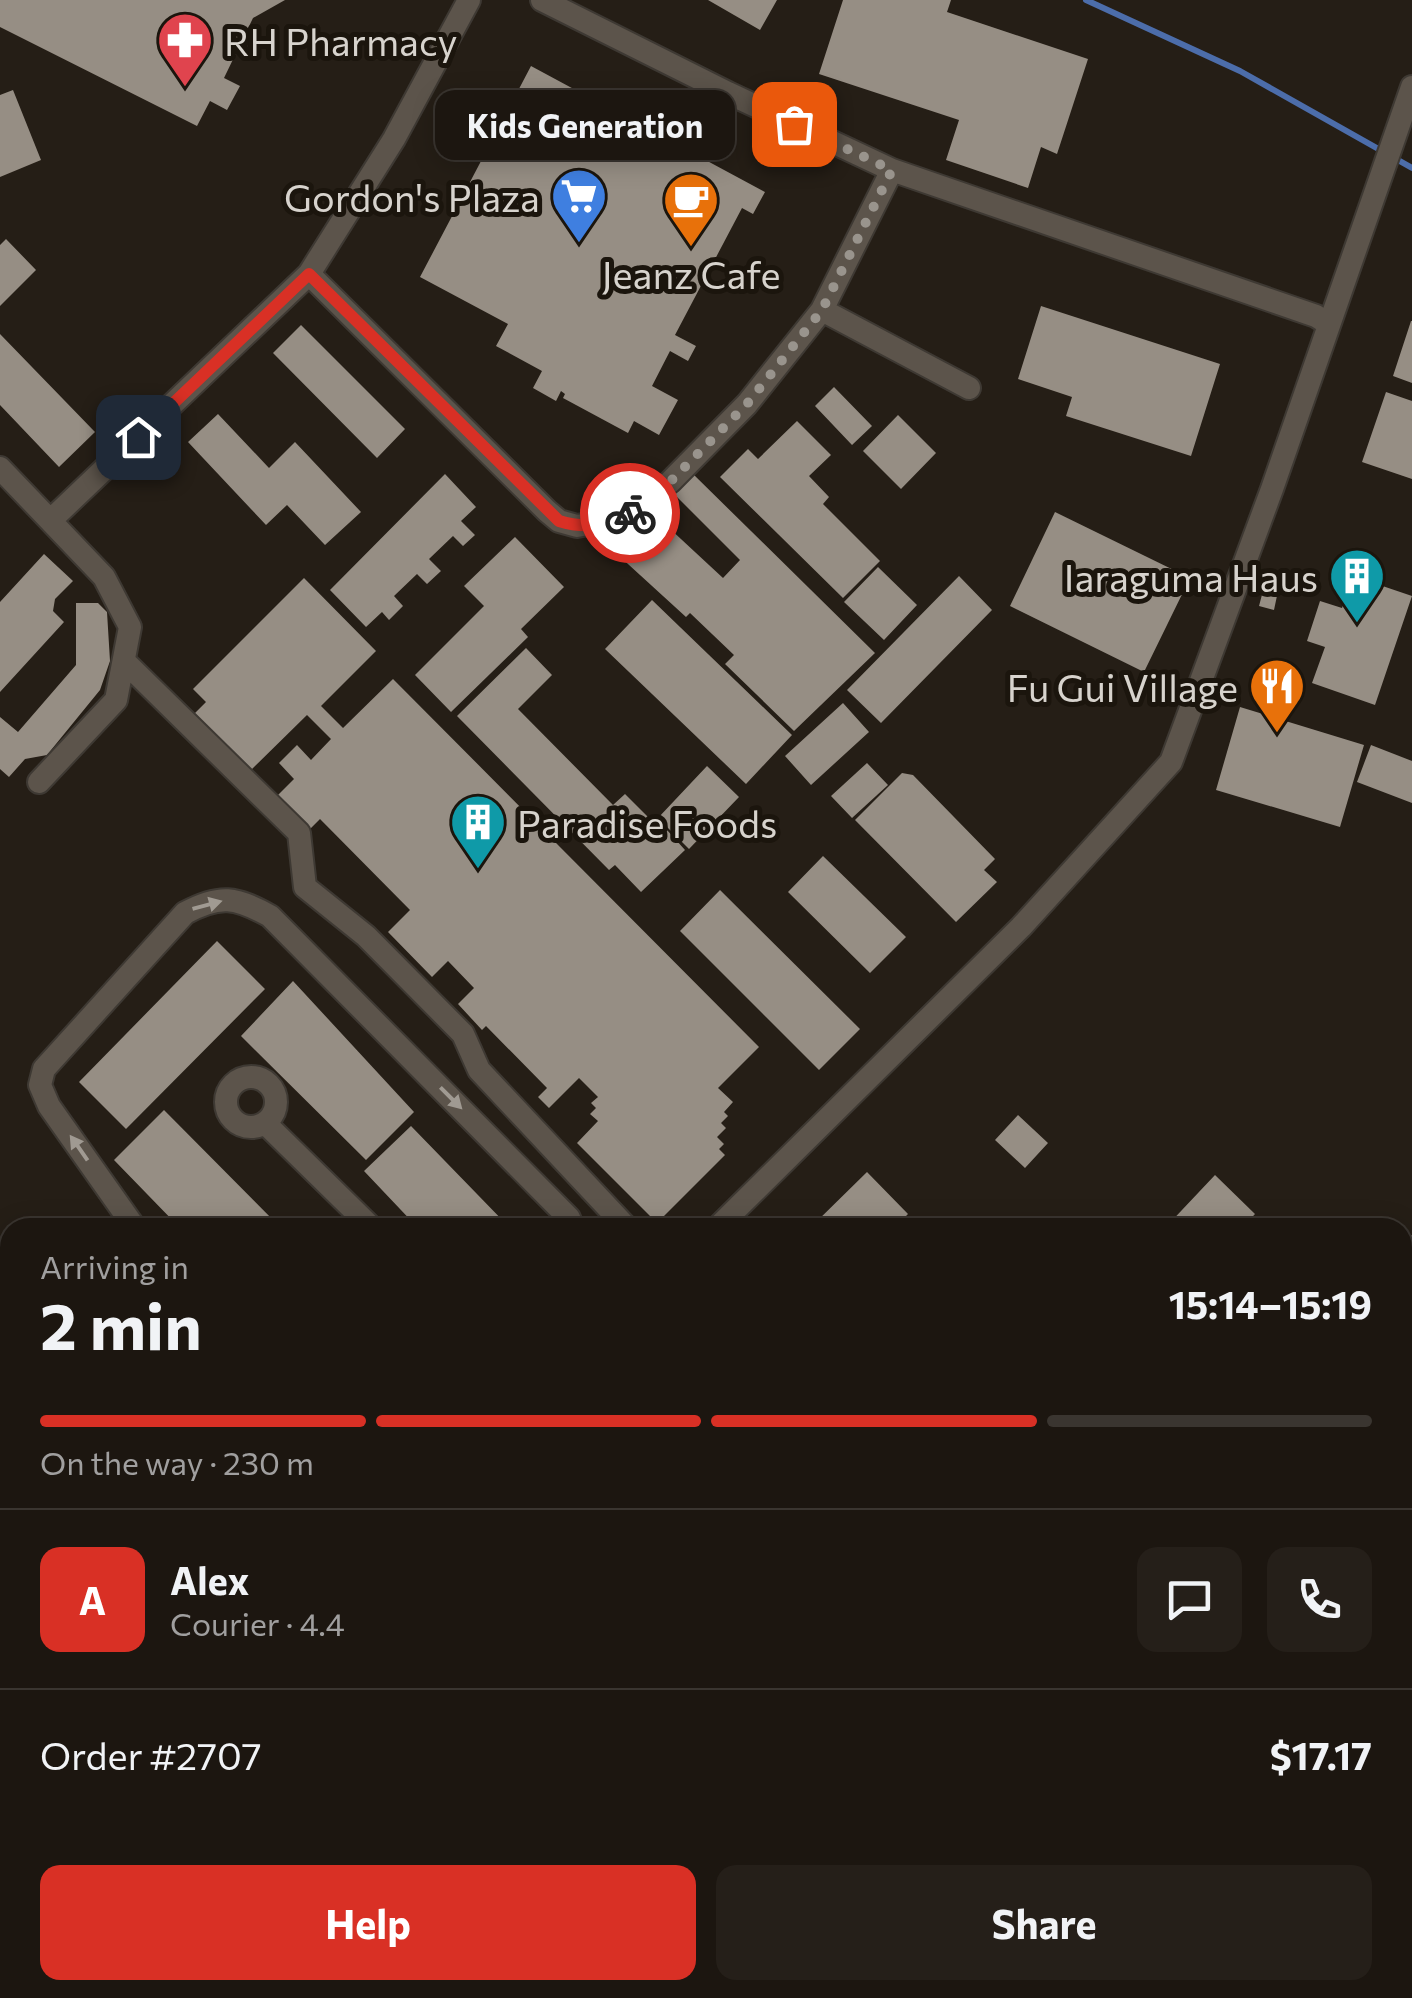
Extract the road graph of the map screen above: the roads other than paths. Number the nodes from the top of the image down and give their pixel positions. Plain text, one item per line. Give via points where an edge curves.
1 (469, 0) edge
2 (542, 0) edge
3 (1412, 87) edge
4 (892, 170) junction
5 (309, 274) junction
6 (822, 310) junction
7 (1327, 323) junction
8 (968, 388) dead end
9 (0, 468) edge
10 (52, 519) junction
11 (125, 662) junction
12 (40, 782) dead end
13 (265, 1123) dead end
14 (128, 1218) edge
15 (362, 1218) edge
16 (569, 1218) edge
17 (618, 1218) edge
18 (727, 1218) edge

1 - 5 street via 394,139
2 - 4 street
3 - 7 street
4 - 6 street
4 - 7 street
5 - 6 street via 547,511 576,526 623,518 670,482 747,404
5 - 10 street
6 - 8 street
7 - 18 street via 1171,762 1021,927
9 - 10 street
10 - 11 street via 114,593 130,627
11 - 12 street via 116,700
11 - 17 street via 298,834 305,887 366,936 463,1034 479,1070
13 - 15 street
14 -> 16 street via 49,1106 40,1085 44,1069 185,913 206,902 241,900 270,916

